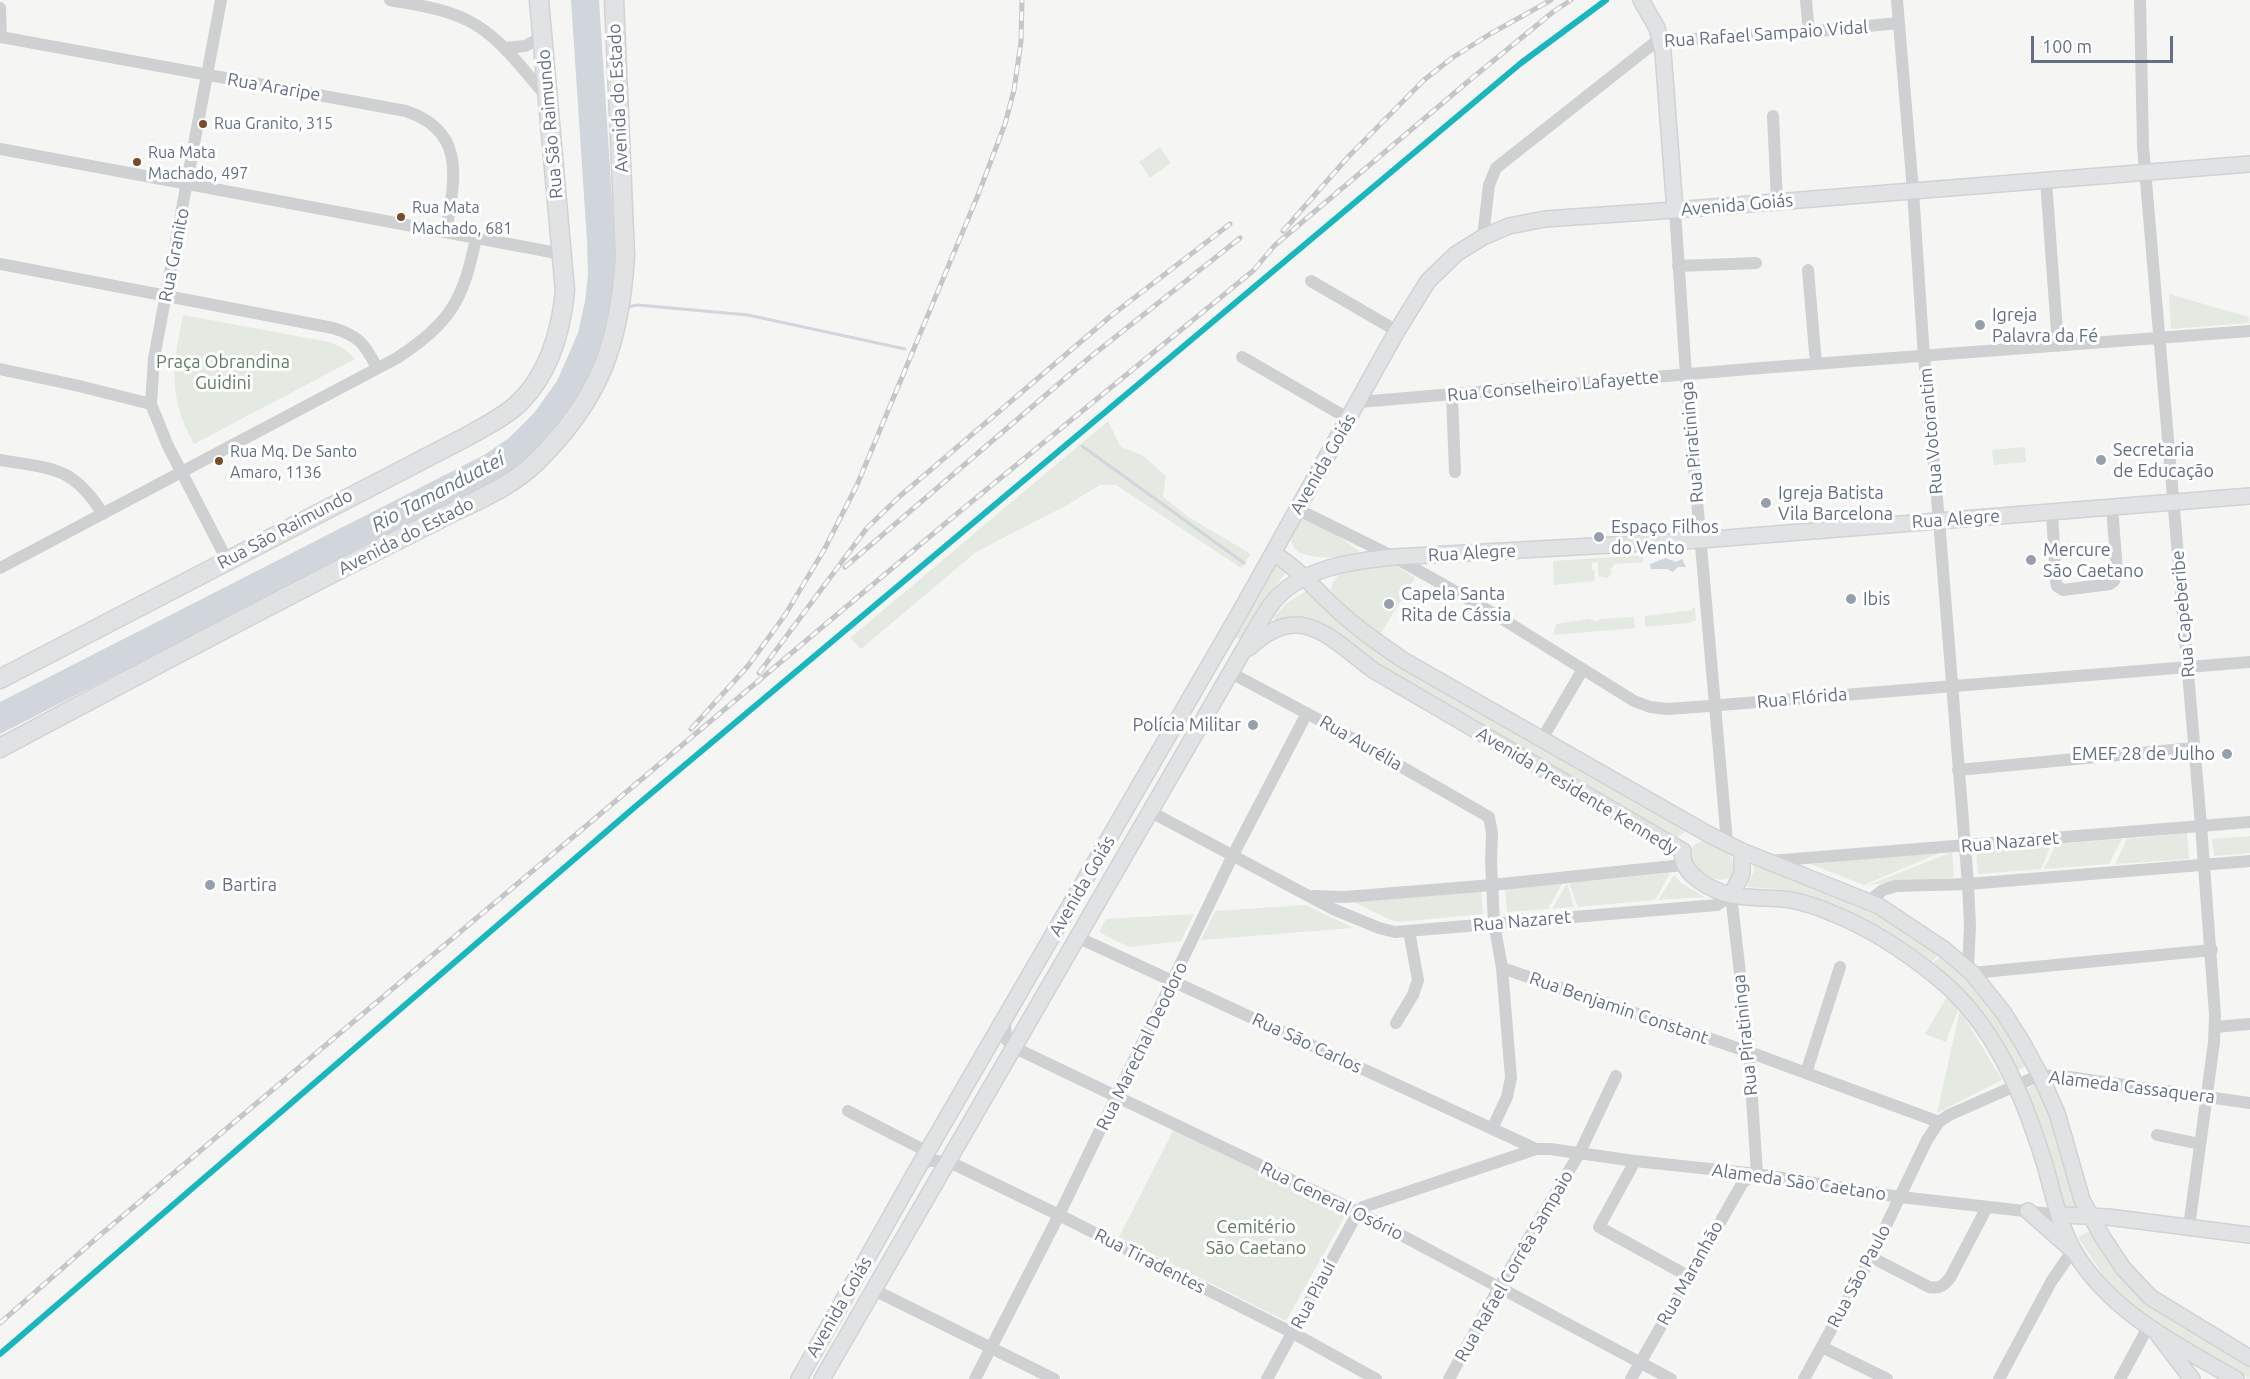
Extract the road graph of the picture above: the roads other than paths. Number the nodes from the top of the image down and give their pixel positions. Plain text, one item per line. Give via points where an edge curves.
1 (221, 0) edge
2 (390, 0) edge
3 (539, 0) edge
4 (614, 0) edge
5 (1641, 0) edge
6 (1806, 0) edge
7 (1897, 0) edge
8 (2140, 0) edge
9 (0, 8) edge
10 (1898, 23) junction
11 (1809, 32) junction
12 (1, 37) edge
13 (542, 37) junction
14 (1660, 41) junction
15 (505, 48) junction
16 (208, 75) junction
17 (547, 97) junction
18 (1773, 116) dead end
19 (0, 149) edge
20 (2250, 164) edge
21 (2145, 173) junction
22 (2046, 181) junction
23 (188, 184) junction
24 (1913, 191) junction
25 (1777, 202) junction
26 (1675, 210) junction
27 (446, 232) junction
28 (1483, 237) junction
29 (476, 238) junction
30 (562, 254) junction
31 (1756, 262) dead end
32 (0, 264) edge
33 (1678, 266) junction
34 (1808, 270) dead end
35 (1311, 281) dead end
36 (166, 296) junction
37 (1397, 331) junction
38 (2250, 331) edge
39 (2160, 337) junction
40 (2058, 346) junction
41 (1242, 357) dead end
42 (1924, 357) junction
43 (1816, 364) junction
44 (377, 368) junction
45 (0, 369) edge
46 (1686, 375) junction
47 (1452, 395) junction
48 (1359, 402) junction
49 (151, 404) junction
50 (1349, 420) junction
51 (6, 461) edge
52 (0, 468) edge
53 (181, 471) junction
54 (1455, 472) dead end
55 (2250, 496) edge
56 (2173, 503) junction
57 (2112, 507) junction
58 (1297, 509) junction
59 (2052, 512) junction
60 (103, 514) junction
61 (1939, 520) junction
62 (1701, 540) junction
63 (1273, 553) junction
64 (1394, 557) junction
65 (227, 560) junction
66 (0, 568) edge
67 (1306, 577) junction
68 (1240, 612) junction
69 (1239, 658) junction
70 (2250, 662) edge
71 (2187, 668) junction
72 (1583, 669) junction
73 (1231, 673) junction
74 (0, 679) edge
75 (1951, 686) junction
76 (1715, 705) junction
77 (1307, 713) junction
78 (1542, 739) junction
79 (0, 748) edge
80 (2194, 748) junction
81 (1958, 770) junction
82 (1151, 812) junction
83 (2250, 822) edge
84 (2201, 825) junction
85 (1708, 834) junction
86 (1727, 843) junction
87 (1964, 846) junction
88 (1742, 851) junction
89 (1233, 855) junction
90 (1683, 858) junction
91 (1770, 861) junction
92 (2250, 861) edge
93 (2204, 864) junction
94 (1968, 884) junction
95 (1491, 885) junction
96 (1306, 895) junction
97 (1731, 895) junction
98 (1345, 897) junction
99 (1869, 901) junction
100 (1348, 916) junction
101 (1494, 923) junction
102 (1410, 931) junction
103 (1077, 937) junction
104 (2212, 950) junction
105 (1840, 967) dead end
106 (1502, 968) junction
107 (1970, 971) junction
108 (1173, 981) junction
109 (1005, 1021) junction
110 (1396, 1023) dead end
111 (2250, 1024) edge
112 (2215, 1027) junction
113 (1013, 1047) junction
114 (1749, 1052) junction
115 (1806, 1073) junction
116 (2040, 1075) junction
117 (1617, 1076) dead end
118 (2016, 1084) junction
119 (1118, 1097) junction
120 (2206, 1097) junction
121 (2250, 1103) edge
122 (848, 1111) dead end
123 (1939, 1122) junction
124 (1492, 1129) junction
125 (2157, 1136) dead end
126 (2200, 1144) junction
127 (1536, 1149) junction
128 (928, 1152) junction
129 (1579, 1154) junction
130 (1635, 1161) junction
131 (948, 1162) junction
132 (919, 1166) junction
133 (1757, 1174) junction
134 (1900, 1197) junction
135 (1987, 1207) junction
136 (2028, 1211) junction
137 (1358, 1212) junction
138 (1059, 1215) junction
139 (2060, 1215) junction
140 (2090, 1215) junction
141 (2189, 1227) junction
142 (2250, 1235) edge
143 (2074, 1252) junction
144 (1871, 1257) junction
145 (1688, 1276) junction
146 (1499, 1287) junction
147 (874, 1290) junction
148 (2153, 1330) junction
149 (1293, 1333) junction
150 (1822, 1347) junction
151 (991, 1348) junction
152 (2250, 1358) edge
153 (1640, 1362) junction
154 (799, 1379) edge
155 (822, 1379) edge
156 (975, 1379) edge
157 (1054, 1379) edge
158 (1268, 1379) edge
159 (1376, 1379) edge
160 (1449, 1379) edge
161 (1630, 1379) edge
162 (1671, 1379) edge
163 (1804, 1379) edge
164 (1887, 1379) edge
165 (1999, 1379) edge
166 (2120, 1379) edge
167 (2192, 1379) edge
168 (2236, 1379) edge

1 - 16 street, Rua Granito
2 - 15 street via 467,20
3 - 13 highway, Rua São Raimundo
4 - 79 highway, Avenida do Estado via 625,255 623,293 613,340 591,394 558,438 534,464 498,489
5 - 14 main road, Rua Piratininga
6 - 11 street
7 - 10 street, Rua Votorantim
8 - 21 street, Rua Capeberibe
9 - 12 street
10 - 11 street, Rua Rafael Sampaio Vidal
10 - 24 street, Rua Votorantim
11 - 14 street, Rua Rafael Sampaio Vidal
12 - 16 street, Rua Araripe
13 - 15 street via 525,46
13 - 17 highway, Rua São Raimundo
14 - 26 main road, Rua Piratininga
14 - 28 street, Rua Rafael Sampaio Vidal via 1496,168 1489,185
15 - 17 street
16 - 23 street, Rua Granito
16 - 27 street, Rua Araripe via 423,116 439,129 451,149 453,184
17 - 30 highway, Rua São Raimundo
18 - 25 street
19 - 23 street
20 - 21 main road, Avenida Goiás
21 - 22 main road, Avenida Goiás
21 - 39 street, Rua Capeberibe
22 - 24 main road, Avenida Goiás
22 - 40 street
23 - 27 street
23 - 36 street, Rua Granito
24 - 25 main road, Avenida Goiás
24 - 42 street, Rua Votorantim
25 - 26 main road, Avenida Goiás
26 - 28 main road, Avenida Goiás via 1526,222
26 - 33 street, Rua Piratininga
27 - 29 street
28 - 37 main road, Avenida Goiás via 1436,273
29 - 30 street
29 - 44 street via 467,279 445,320 426,339
30 - 65 highway, Rua São Raimundo via 565,291 556,340 535,384 520,402 470,435
31 - 33 street
32 - 36 street
33 - 46 street, Rua Piratininga
34 - 43 street
35 - 37 street
36 - 44 street via 348,332 365,345
36 - 49 street, Rua Granito via 154,358
37 - 48 main road, Avenida Goiás
38 - 39 street, Rua Conselheiro Lafayette
39 - 40 street, Rua Conselheiro Lafayette
39 - 56 street, Rua Capeberibe
40 - 42 street, Rua Conselheiro Lafayette
41 - 50 street
42 - 43 street, Rua Conselheiro Lafayette
42 - 61 street, Rua Votorantim
43 - 46 street, Rua Conselheiro Lafayette
44 - 53 street
45 - 49 street
46 - 47 street, Rua Conselheiro Lafayette
46 - 62 street, Rua Piratininga
47 - 48 street, Rua Conselheiro Lafayette
47 - 54 street
48 - 50 main road, Avenida Goiás
49 - 53 street
50 - 58 main road, Avenida Goiás
51 - 52 street
51 - 60 street via 71,476
53 - 60 street
53 - 65 street
55 - 56 main road, Rua Alegre
56 - 57 main road, Rua Alegre
56 - 71 street, Rua Capeberibe
57 - 59 main road, Rua Alegre
57 - 59 street via 2117,572 2114,581 2063,590 2056,582
58 - 63 main road, Avenida Goiás
58 - 64 street, Rua Flórida
59 - 61 main road, Rua Alegre
60 - 66 street
61 - 62 main road, Rua Alegre
61 - 75 street, Rua Votorantim
62 - 64 main road, Rua Alegre
62 - 76 street, Rua Piratininga
63 - 67 main road, Avenida Presidente Kennedy
63 - 68 main road, Avenida Goiás
64 - 67 main road, Rua Alegre via 1356,562
64 - 72 street, Rua Flórida
65 - 74 highway, Rua São Raimundo
67 - 69 main road, Avenida Goiás via 1275,601
67 - 78 main road, Avenida Presidente Kennedy via 1342,615 1386,649
68 - 73 main road via 1219,661
68 - 109 main road, Avenida Goiás
69 - 73 main road, Avenida Goiás
69 - 90 main road, Avenida Presidente Kennedy via 1257,641 1283,626 1314,628 1373,670
70 - 71 street, Rua Flórida
71 - 75 street, Rua Flórida
71 - 80 street, Rua Capeberibe
72 - 76 street, Rua Flórida via 1650,707
72 - 78 street
73 - 77 street, Rua Aurélia
73 - 82 main road, Avenida Goiás
75 - 76 street, Rua Flórida
75 - 81 street, Rua Votorantim
76 - 86 street, Rua Piratininga
77 - 89 street, Rua Marechal Deodoro
77 - 95 street, Rua Aurélia via 1489,817
78 - 85 main road, Avenida Presidente Kennedy
80 - 81 street
80 - 84 street, Rua Capeberibe
81 - 87 street, Rua Votorantim
82 - 89 street, Rua Nazaret
82 - 103 main road, Avenida Goiás
83 - 84 street, Rua Nazaret
84 - 87 street, Rua Nazaret
84 - 93 street, Rua Capeberibe
85 - 86 main road, Avenida Presidente Kennedy
85 - 90 main road via 1693,841
86 - 88 main road, Avenida Presidente Kennedy
87 - 91 street, Rua Nazaret
87 - 94 street, Rua Votorantim
88 - 91 main road, Avenida Presidente Kennedy
88 - 97 main road via 1742,874
89 - 96 street, Rua Nazaret
89 - 108 street, Rua Marechal Deodoro
90 - 95 street
90 - 97 main road, Avenida Presidente Kennedy via 1692,875
91 - 99 main road, Avenida Presidente Kennedy
92 - 93 street, Rua Nazaret
93 - 94 street, Rua Nazaret
93 - 104 street, Rua Capeberibe
94 - 99 street, Rua Nazaret via 1896,886
94 - 107 street, Rua Votorantim
95 - 98 street
95 - 101 street
96 - 98 street
96 - 100 street, Rua Nazaret
97 - 101 street, Rua Nazaret via 1717,905
97 - 114 street, Rua Piratininga
97 - 118 main road, Avenida Presidente Kennedy via 1808,904 1884,939 1946,985 1989,1037
98 - 100 street
99 - 107 main road, Avenida Presidente Kennedy via 1904,921
100 - 102 street, Rua Nazaret via 1387,930
101 - 102 street, Rua Nazaret
101 - 106 street
102 - 110 street via 1418,980
103 - 108 street, Rua São Carlos
103 - 113 main road, Avenida Goiás
104 - 107 street
104 - 112 street, Rua Capeberibe
105 - 115 street
106 - 114 street, Rua Benjamin Constant
106 - 124 street via 1511,1077
107 - 116 main road, Avenida Presidente Kennedy via 2003,1012
108 - 119 street, Rua Marechal Deodoro
108 - 124 street, Rua São Carlos
109 - 113 street via 1006,1039
109 - 128 main road, Avenida Goiás
111 - 112 street
112 - 120 street, Rua Capeberibe
113 - 119 street, Rua General Osório
113 - 131 main road, Avenida Goiás
114 - 115 street, Rua Benjamin Constant
114 - 133 street, Rua Piratininga
115 - 123 street, Rua Benjamin Constant
116 - 118 street, Alameda Cassaquera
116 - 120 street, Alameda Cassaquera
116 - 140 main road, Avenida Presidente Kennedy via 2057,1113 2077,1185
117 - 129 street, Rua Rafael Corrêa Sampaio
118 - 123 street, Rua São Paulo
118 - 139 main road, Avenida Presidente Kennedy
119 - 137 street, Rua General Osório
119 - 138 street, Rua Marechal Deodoro
120 - 121 street, Alameda Cassaquera
120 - 126 street, Rua Capeberibe
122 - 128 street
123 - 134 street, Rua São Paulo
124 - 127 street, Rua São Carlos
125 - 126 street
126 - 141 street, Rua Capeberibe
127 - 129 street, Alameda São Caetano
127 - 137 street, Alameda São Caetano via 1371,1202
128 - 132 main road, Avenida Goiás
129 - 130 street, Alameda São Caetano
129 - 146 street, Rua Rafael Corrêa Sampaio
130 - 133 street, Alameda São Caetano
130 - 145 street via 1599,1227
131 - 132 street via 929,1161
131 - 138 street, Rua Tiradentes
131 - 147 main road, Avenida Goiás
132 - 154 main road, Avenida Goiás
133 - 134 street, Alameda São Caetano
133 - 145 street, Rua Maranhão via 1743,1182
134 - 135 street, Alameda São Caetano
134 - 144 street, Rua São Paulo
135 - 136 street, Alameda São Caetano
135 - 144 street via 1943,1286 1929,1287
136 - 139 street, Alameda São Caetano
136 - 143 main road
137 - 146 street, Rua General Osório
137 - 149 street, Rua Piauí
138 - 149 street, Rua Tiradentes
138 - 151 street, Rua Marechal Deodoro
139 - 140 main road, Alameda São Caetano
139 - 143 main road, Avenida Presidente Kennedy
140 - 141 main road, Alameda São Caetano
140 - 152 main road, Avenida Presidente Kennedy via 2124,1268 2151,1297
141 - 142 main road, Alameda São Caetano
143 - 148 main road, Avenida Presidente Kennedy via 2113,1298
143 - 165 street via 2055,1275
144 - 150 street, Rua São Paulo
145 - 153 street, Rua Maranhão
146 - 153 street, Rua General Osório
146 - 160 street, Rua Rafael Corrêa Sampaio
147 - 151 street
147 - 155 main road, Avenida Goiás
148 - 166 street
148 - 167 main road
148 - 168 main road, Avenida Presidente Kennedy
149 - 158 street, Rua Piauí
149 - 159 street, Rua Tiradentes
150 - 163 street, Rua São Paulo
150 - 164 street
151 - 156 street, Rua Marechal Deodoro
151 - 157 street
153 - 161 street, Rua Maranhão
153 - 162 street, Rua General Osório

